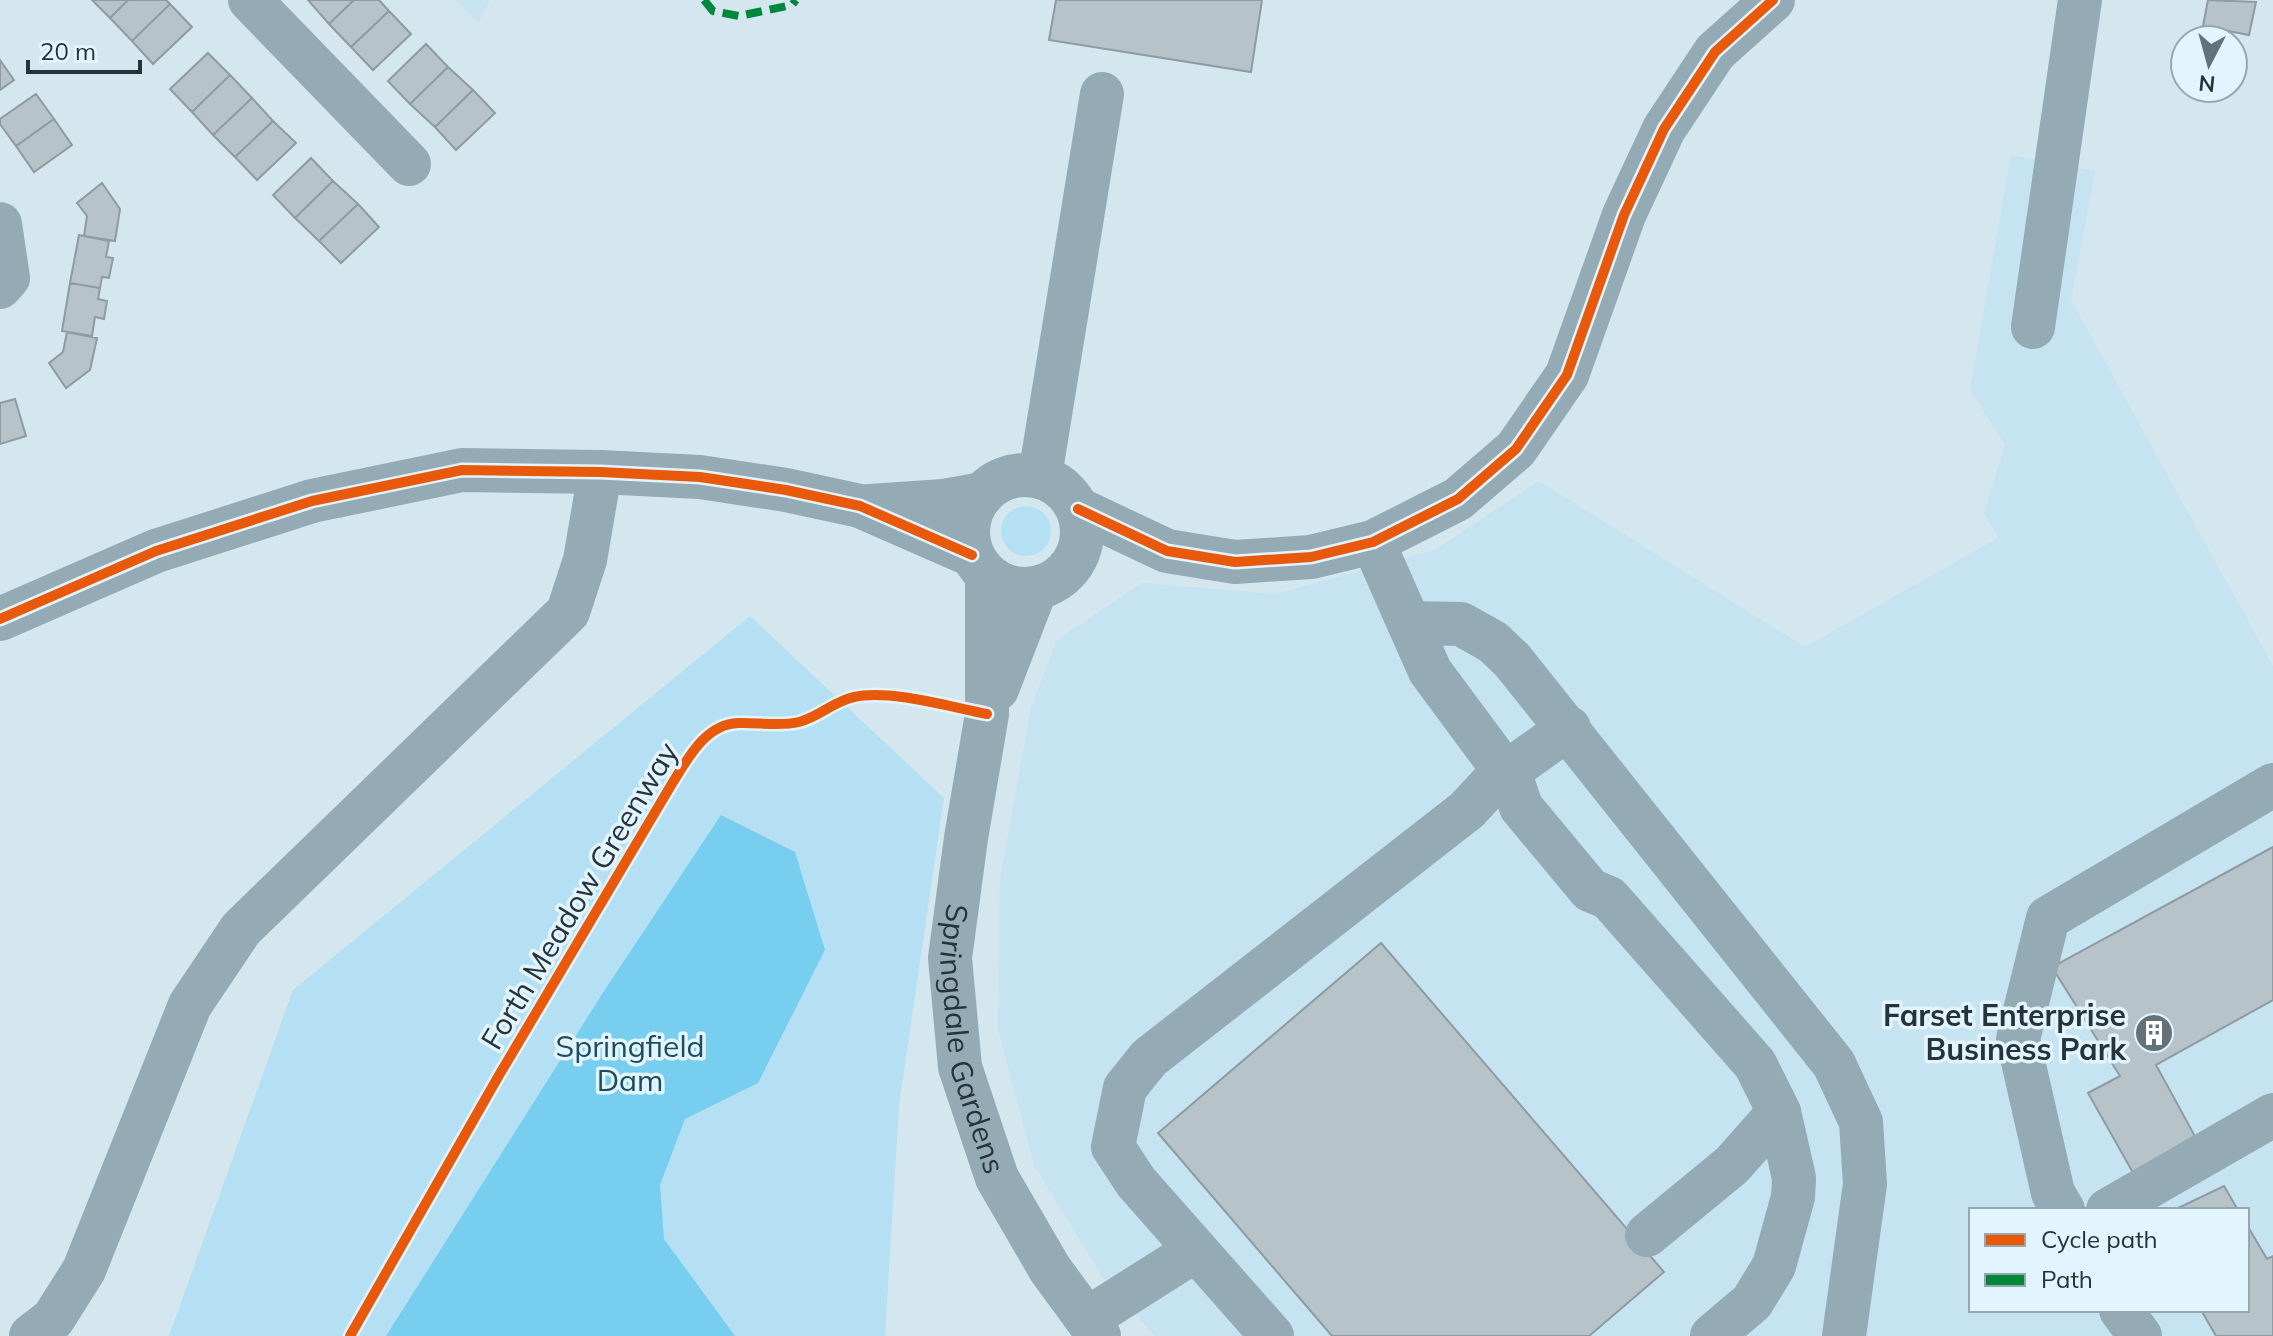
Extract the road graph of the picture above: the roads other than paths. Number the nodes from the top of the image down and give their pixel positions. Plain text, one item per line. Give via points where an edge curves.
1 (250, 0) edge
2 (1773, 0) edge
3 (2080, 0) edge
4 (1102, 94) dead end
5 (409, 164) dead end
6 (0, 224) edge
7 (0, 287) edge
8 (2033, 327) dead end
9 (600, 472) junction
10 (1040, 476) junction
11 (983, 494) junction
12 (860, 506) junction
13 (1078, 509) junction
14 (1373, 542) junction
15 (1167, 551) junction
16 (980, 565) junction
17 (1052, 578) junction
18 (0, 619) edge
19 (1409, 623) junction
20 (987, 714) junction
21 (1569, 728) junction
22 (1509, 778) junction
23 (2273, 785) edge
24 (1779, 1112) junction
25 (2273, 1115) edge
26 (2062, 1208) edge
27 (2111, 1208) edge
28 (1647, 1235) dead end
29 (1196, 1250) junction
30 (2122, 1312) edge
31 (1093, 1328) edge
32 (31, 1336) edge
33 (1272, 1336) edge
34 (1712, 1336) edge
35 (1844, 1336) edge
36 (2140, 1336) edge

1 - 5 street
2 - 14 street via 1715,52 1664,129 1624,215 1567,375 1516,449 1458,499
3 - 8 street
4 - 10 street
6 - 7 street via 8,278
9 - 12 street via 700,477
9 - 18 street via 462,470 312,501 156,551
9 - 32 street via 585,560 568,612 241,929 190,1005 84,1270 53,1319
10 - 11 street via 1014,475
10 - 13 street via 1063,488
11 - 12 street
11 - 16 street via 967,530
12 - 16 street
13 - 15 street
13 - 17 street via 1083,534 1076,559
14 - 15 street via 1311,557 1235,562
14 - 19 street
15 - 17 street
16 - 17 street via 1010,588
16 - 20 street, Springdale Gardens
17 - 20 street, Springdale Gardens
19 - 21 street via 1461,624 1493,642
19 - 22 street via 1430,671
20 - 31 street, Springdale Gardens via 950,958 960,1067 997,1178 1050,1269
21 - 22 street
21 - 35 street via 1834,1064 1861,1122 1865,1184
22 - 24 street via 1521,807 1590,890 1609,898 1755,1064
22 - 29 street via 1149,1058 1125,1088 1113,1147 1136,1182
23 - 26 street via 2048,918 2018,1039 2053,1193
24 - 28 street via 1732,1165
24 - 34 street via 1794,1178 1774,1266 1752,1302
25 - 27 street
29 - 31 street
29 - 33 street
30 - 36 street

